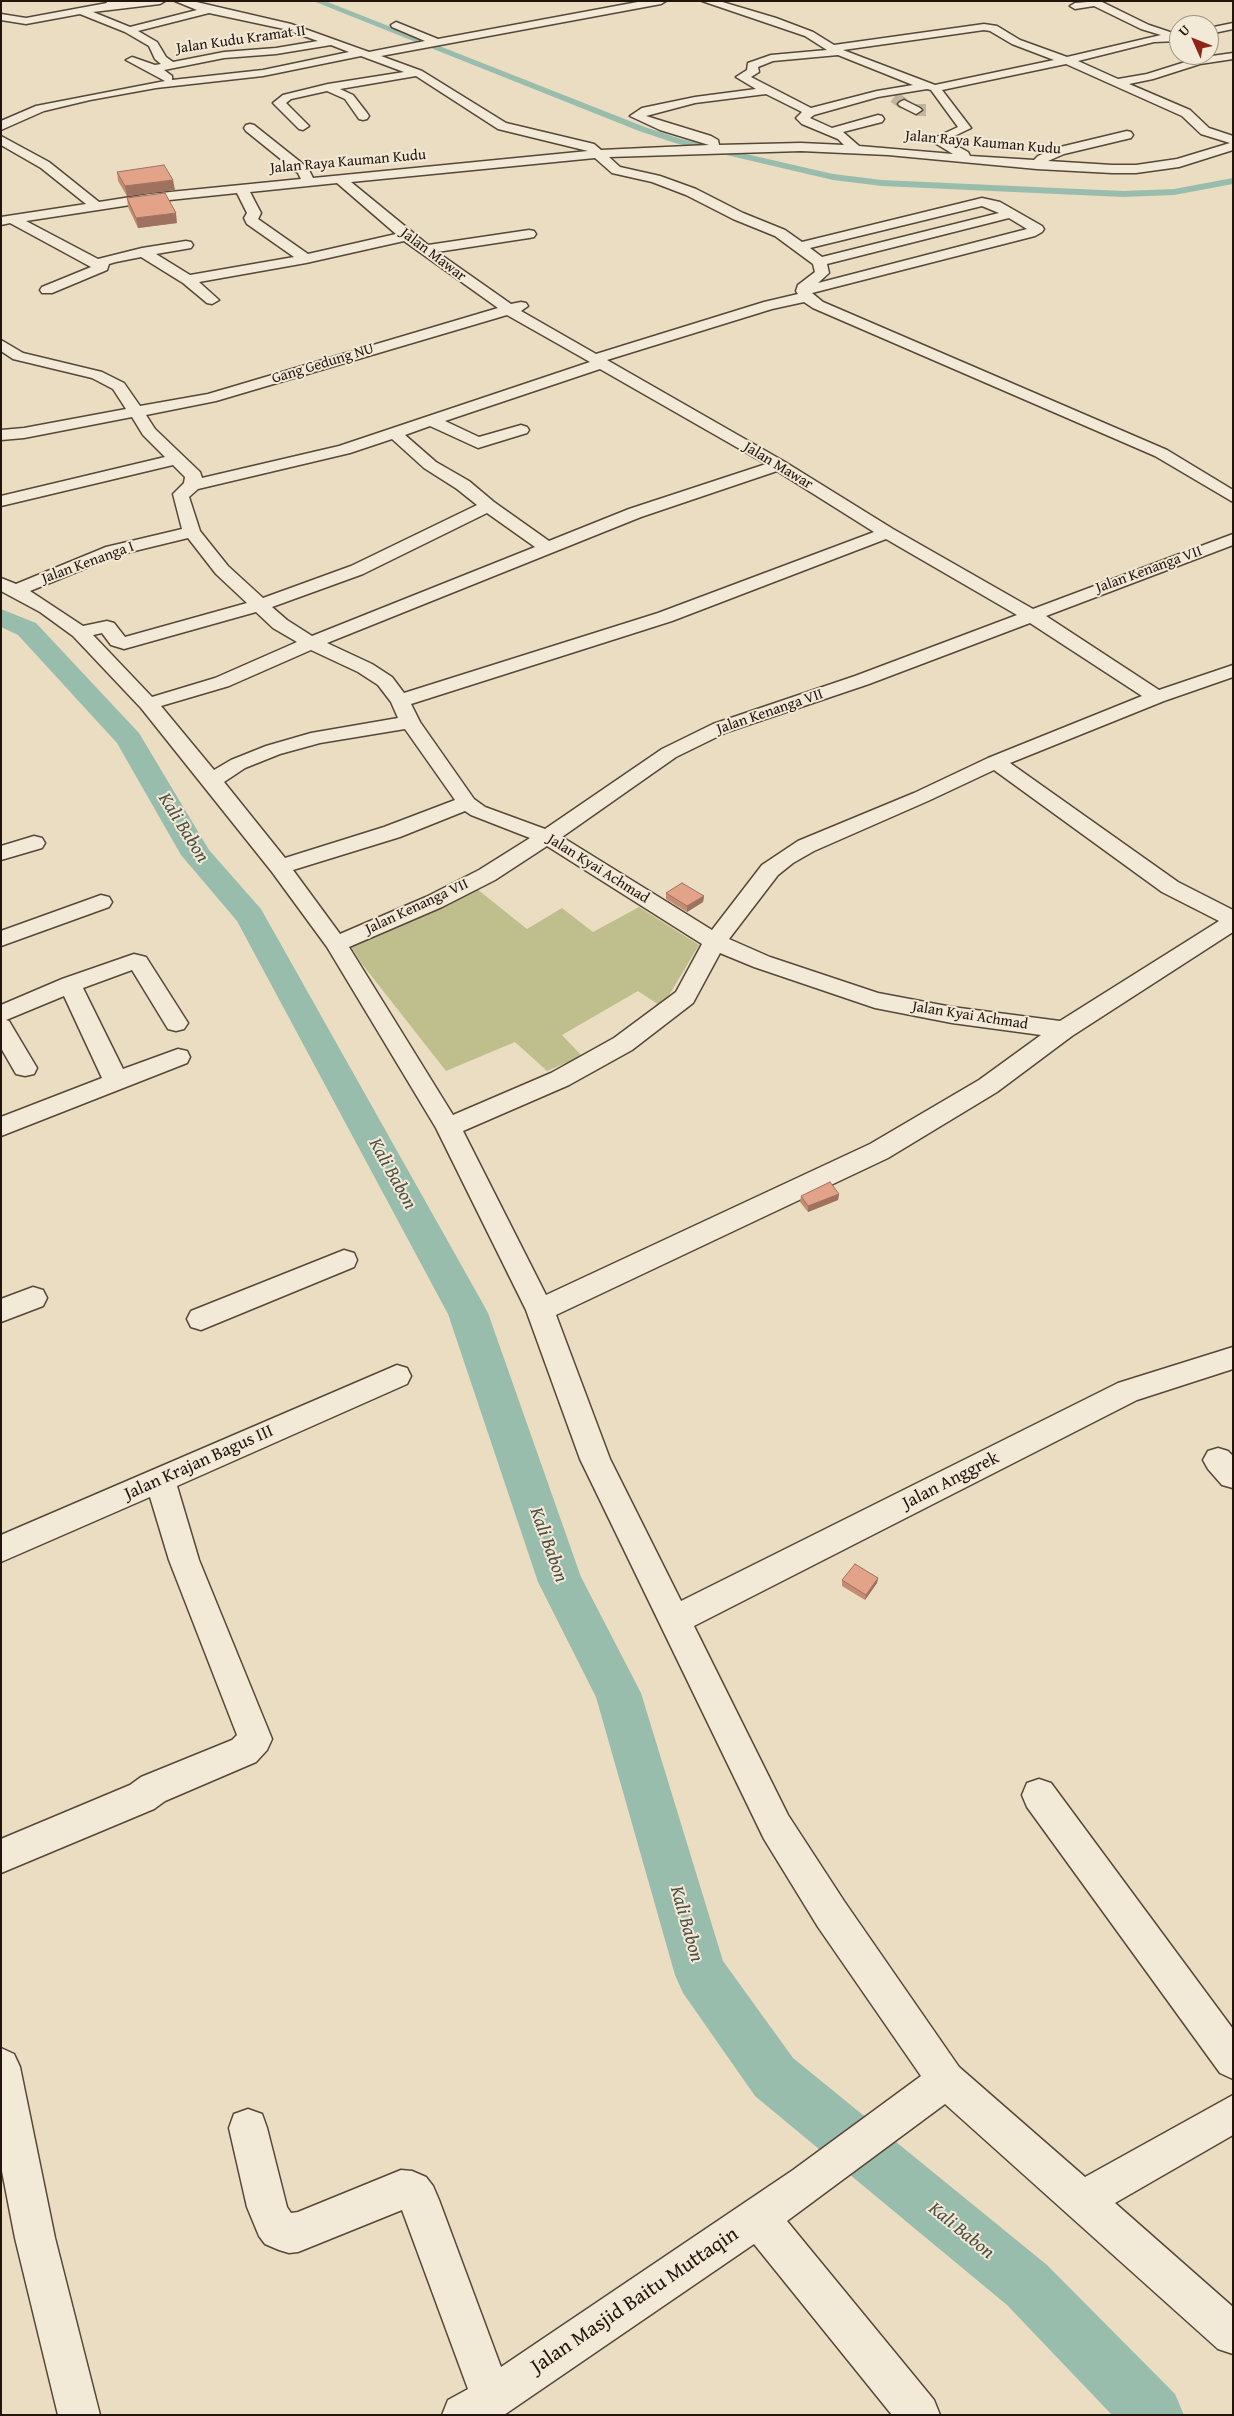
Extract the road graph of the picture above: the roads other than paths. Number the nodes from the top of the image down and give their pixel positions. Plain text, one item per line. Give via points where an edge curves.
1 (160, 1) edge
2 (180, 1) edge
3 (661, 1) edge
4 (707, 1) edge
5 (743, 1) edge
6 (1094, 2) edge
7 (113, 3) edge
8 (233, 5) dead end
9 (1075, 6) dead end
10 (726, 7) junction
11 (212, 10) junction
12 (80, 11) junction
13 (1, 17) edge
14 (396, 25) dead end
15 (1233, 26) edge
16 (1219, 29) edge
17 (129, 30) junction
18 (1169, 34) edge
19 (1169, 38) edge
20 (332, 41) junction
21 (434, 42) junction
22 (836, 50) junction
23 (1219, 51) edge
24 (363, 54) junction
25 (1232, 56) edge
26 (132, 60) dead end
27 (1066, 61) junction
28 (170, 66) junction
29 (294, 67) junction
30 (154, 69) junction
31 (418, 73) junction
32 (174, 84) junction
33 (1117, 84) junction
34 (328, 87) junction
35 (931, 87) junction
36 (765, 91) junction
37 (895, 98) junction
38 (950, 108) junction
39 (933, 109) tunnel mouth
40 (916, 110) tunnel mouth
41 (810, 112) junction
42 (1186, 112) junction
43 (364, 116) dead end
44 (1162, 117) dead end
45 (878, 119) dead end
46 (1, 126) edge
47 (303, 126) dead end
48 (250, 128) dead end
49 (834, 131) junction
50 (1077, 136) dead end
51 (1127, 136) dead end
52 (1, 140) edge
53 (1233, 140) edge
54 (1093, 143) junction
55 (1233, 146) edge
56 (727, 148) junction
57 (855, 149) junction
58 (598, 154) junction
59 (977, 160) junction
60 (1037, 165) junction
61 (340, 179) junction
62 (308, 182) junction
63 (241, 188) junction
64 (95, 205) junction
65 (1010, 214) junction
66 (7, 220) edge
67 (861, 232) junction
68 (529, 234) dead end
69 (406, 236) junction
70 (186, 245) dead end
71 (887, 245) junction
72 (799, 248) junction
73 (424, 250) junction
74 (142, 252) junction
75 (306, 259) junction
76 (820, 262) junction
77 (917, 263) junction
78 (102, 267) junction
79 (188, 280) junction
80 (47, 290) dead end
81 (805, 294) junction
82 (212, 300) dead end
83 (524, 305) dead end
84 (508, 310) junction
85 (1, 344) edge
86 (10, 359) edge
87 (599, 361) junction
88 (137, 412) junction
89 (431, 421) junction
90 (521, 430) dead end
91 (394, 433) junction
92 (1, 435) edge
93 (176, 459) junction
94 (779, 465) junction
95 (192, 484) junction
96 (1233, 497) edge
97 (1, 501) edge
98 (488, 506) junction
99 (192, 532) junction
100 (887, 533) junction
101 (1233, 539) edge
102 (547, 547) junction
103 (8, 587) edge
104 (261, 605) junction
105 (1031, 615) junction
106 (80, 632) junction
107 (311, 643) junction
108 (1233, 670) edge
109 (1157, 697) junction
110 (400, 701) junction
111 (148, 704) junction
112 (410, 722) junction
113 (995, 762) junction
114 (212, 781) junction
115 (467, 803) junction
116 (547, 836) junction
117 (34, 843) dead end
118 (1, 852) edge
119 (280, 867) junction
120 (101, 902) dead end
121 (1233, 921) edge
122 (1, 939) edge
123 (715, 942) junction
124 (336, 944) junction
125 (70, 984) junction
126 (1, 1014) edge
127 (176, 1023) dead end
128 (1, 1027) edge
129 (1064, 1030) junction
130 (178, 1057) dead end
131 (25, 1068) dead end
132 (116, 1081) junction
133 (1, 1127) edge
134 (448, 1127) junction
135 (344, 1260) dead end
136 (33, 1298) dead end
137 (540, 1310) junction
138 (1, 1311) edge
139 (202, 1319) dead end
140 (1233, 1358) edge
141 (397, 1376) dead end
142 (160, 1480) junction
143 (1, 1549) edge
144 (675, 1620) junction
145 (1039, 1795) dead end
146 (1, 1856) edge
147 (1233, 2060) edge
148 (1, 2067) edge
149 (936, 2088) junction
150 (1233, 2114) edge
151 (248, 2128) dead end
152 (1081, 2201) junction
153 (758, 2217) junction
154 (1233, 2334) edge
155 (478, 2407) edge
156 (79, 2415) edge
157 (919, 2415) edge

1 - 7 street
2 - 11 street
3 - 21 street
4 - 10 street
5 - 10 street
6 - 9 street
6 - 18 street
7 - 12 street
8 - 11 street
10 - 22 street via 809,34
11 - 17 street
11 - 20 street via 280,24
12 - 13 street via 28,26
12 - 17 street
14 - 21 street
15 - 16 street
17 - 28 street via 153,44 161,59
19 - 27 street
20 - 24 street
20 - 28 street, Jalan Kudu Kramat II via 276,51 224,55
21 - 24 street
22 - 27 street via 984,27 993,28 1016,42
22 - 35 street
22 - 36 street via 777,57 752,65 753,72 742,77
23 - 25 street
24 - 29 street
24 - 31 street
25 - 33 street via 1198,61
26 - 30 street
27 - 33 street
27 - 35 street
28 - 30 street, Jalan Kudu Kramat II
29 - 32 street
29 - 34 street via 312,77 316,84
30 - 32 street
31 - 34 street
31 - 58 street via 502,126 580,143
32 - 46 street via 129,89 52,105 27,112
33 - 42 street
34 - 43 street via 349,97
34 - 47 street via 279,102
35 - 37 street
35 - 38 street
36 - 41 street
36 - 56 street via 694,100 636,116
37 - 40 street
37 - 41 street
38 - 39 street
38 - 59 street via 965,128 936,140
41 - 49 street via 802,118
42 - 44 street
42 - 53 street via 1205,130
45 - 49 street
48 - 62 street via 304,171
49 - 57 street
50 - 54 street
51 - 54 street
52 - 64 street via 45,165
54 - 60 street via 1050,155
55 - 60 street, Jalan Raya Kauman Kudu via 1179,163 1136,169
56 - 57 street, Jalan Raya Kauman Kudu
56 - 58 street, Jalan Raya Kauman Kudu
57 - 59 street, Jalan Raya Kauman Kudu
58 - 61 street, Jalan Raya Kauman Kudu
58 - 72 street via 616,170 656,179 691,192 780,233
59 - 60 street, Jalan Raya Kauman Kudu
61 - 62 street, Jalan Raya Kauman Kudu
61 - 69 street, Jalan Mawar
62 - 63 street, Jalan Raya Kauman Kudu
63 - 64 street, Jalan Raya Kauman Kudu
63 - 75 street via 254,213 252,221
64 - 66 street, Jalan Raya Kauman Kudu
65 - 67 street via 991,203 982,202
65 - 71 street
65 - 77 street via 1036,230
66 - 78 street
67 - 71 street
67 - 72 street
68 - 73 street
69 - 73 street, Jalan Mawar
69 - 75 street
70 - 74 street
71 - 76 street
71 - 77 street
72 - 76 street
73 - 84 street, Jalan Mawar
74 - 78 street via 106,260
74 - 79 street
75 - 79 street
76 - 81 street via 822,273 805,284
77 - 81 street
78 - 80 street
79 - 82 street
81 - 87 street
81 - 96 street via 832,313 1161,453
83 - 84 street, Gang Gedung NU
84 - 87 street, Jalan Mawar
84 - 88 street, Gang Gedung NU via 210,398
85 - 86 street
86 - 88 street via 112,380
87 - 89 street
87 - 94 street, Jalan Mawar
88 - 92 street, Gang Gedung NU
88 - 93 street via 149,432
89 - 90 street via 478,443
89 - 91 street
91 - 95 street via 344,450
91 - 98 street
93 - 95 street via 194,476
93 - 97 street
94 - 100 street, Jalan Mawar
94 - 102 street via 635,513
95 - 99 street, Jalan Kyai Achmad via 180,498
98 - 102 street
98 - 104 street via 357,570
99 - 103 street, Jalan Kenanga I via 112,551
99 - 104 street, Jalan Kyai Achmad via 222,570
100 - 105 street, Jalan Mawar
100 - 110 street via 665,617
101 - 105 street, Jalan Kenanga VII
102 - 107 street
103 - 106 street
104 - 106 street via 124,643 118,641 107,627
104 - 107 street, Jalan Kyai Achmad via 280,624
105 - 109 street, Jalan Mawar
105 - 116 street, Jalan Kenanga VII via 862,680 720,728 669,753
106 - 111 street
107 - 110 street, Jalan Kyai Achmad via 385,681
107 - 111 street via 222,682
108 - 109 street
109 - 113 street
110 - 112 street, Jalan Kyai Achmad
111 - 114 street
112 - 114 street via 318,737 273,750 238,764
112 - 115 street, Jalan Kyai Achmad
113 - 121 street via 1170,887
113 - 123 street via 785,858 770,870
114 - 119 street
115 - 116 street, Jalan Kyai Achmad via 478,811
115 - 119 street via 392,832
116 - 123 street, Jalan Kyai Achmad
116 - 124 street, Jalan Kenanga VII via 487,875
117 - 118 street
119 - 124 street
120 - 122 street
121 - 129 street
123 - 129 street, Jalan Kyai Achmad via 762,962 875,1000 952,1015
123 - 134 street via 685,997 623,1044 560,1079
124 - 134 street
125 - 126 street
125 - 127 street via 127,962 138,962
125 - 132 street
128 - 131 street
129 - 137 street via 988,1086 879,1151
130 - 132 street
132 - 133 street
134 - 137 street
135 - 139 street
136 - 138 street
137 - 144 street via 595,1459
140 - 144 street, Jalan Anggrek via 1128,1391
141 - 142 street, Jalan Krajan Bagus III
142 - 143 street, Jalan Krajan Bagus III
142 - 146 street via 184,1560 255,1739 244,1751 153,1789 142,1798
144 - 149 street via 776,1827
145 - 147 street
148 - 156 street via 35,2238
149 - 152 street
149 - 153 street, Jalan Masjid Baitu Muttaqin
150 - 152 street
151 - 155 street via 267,2207 279,2230 298,2232 401,2190 412,2191 419,2200
152 - 154 street
153 - 155 street, Jalan Masjid Baitu Muttaqin
153 - 157 street

